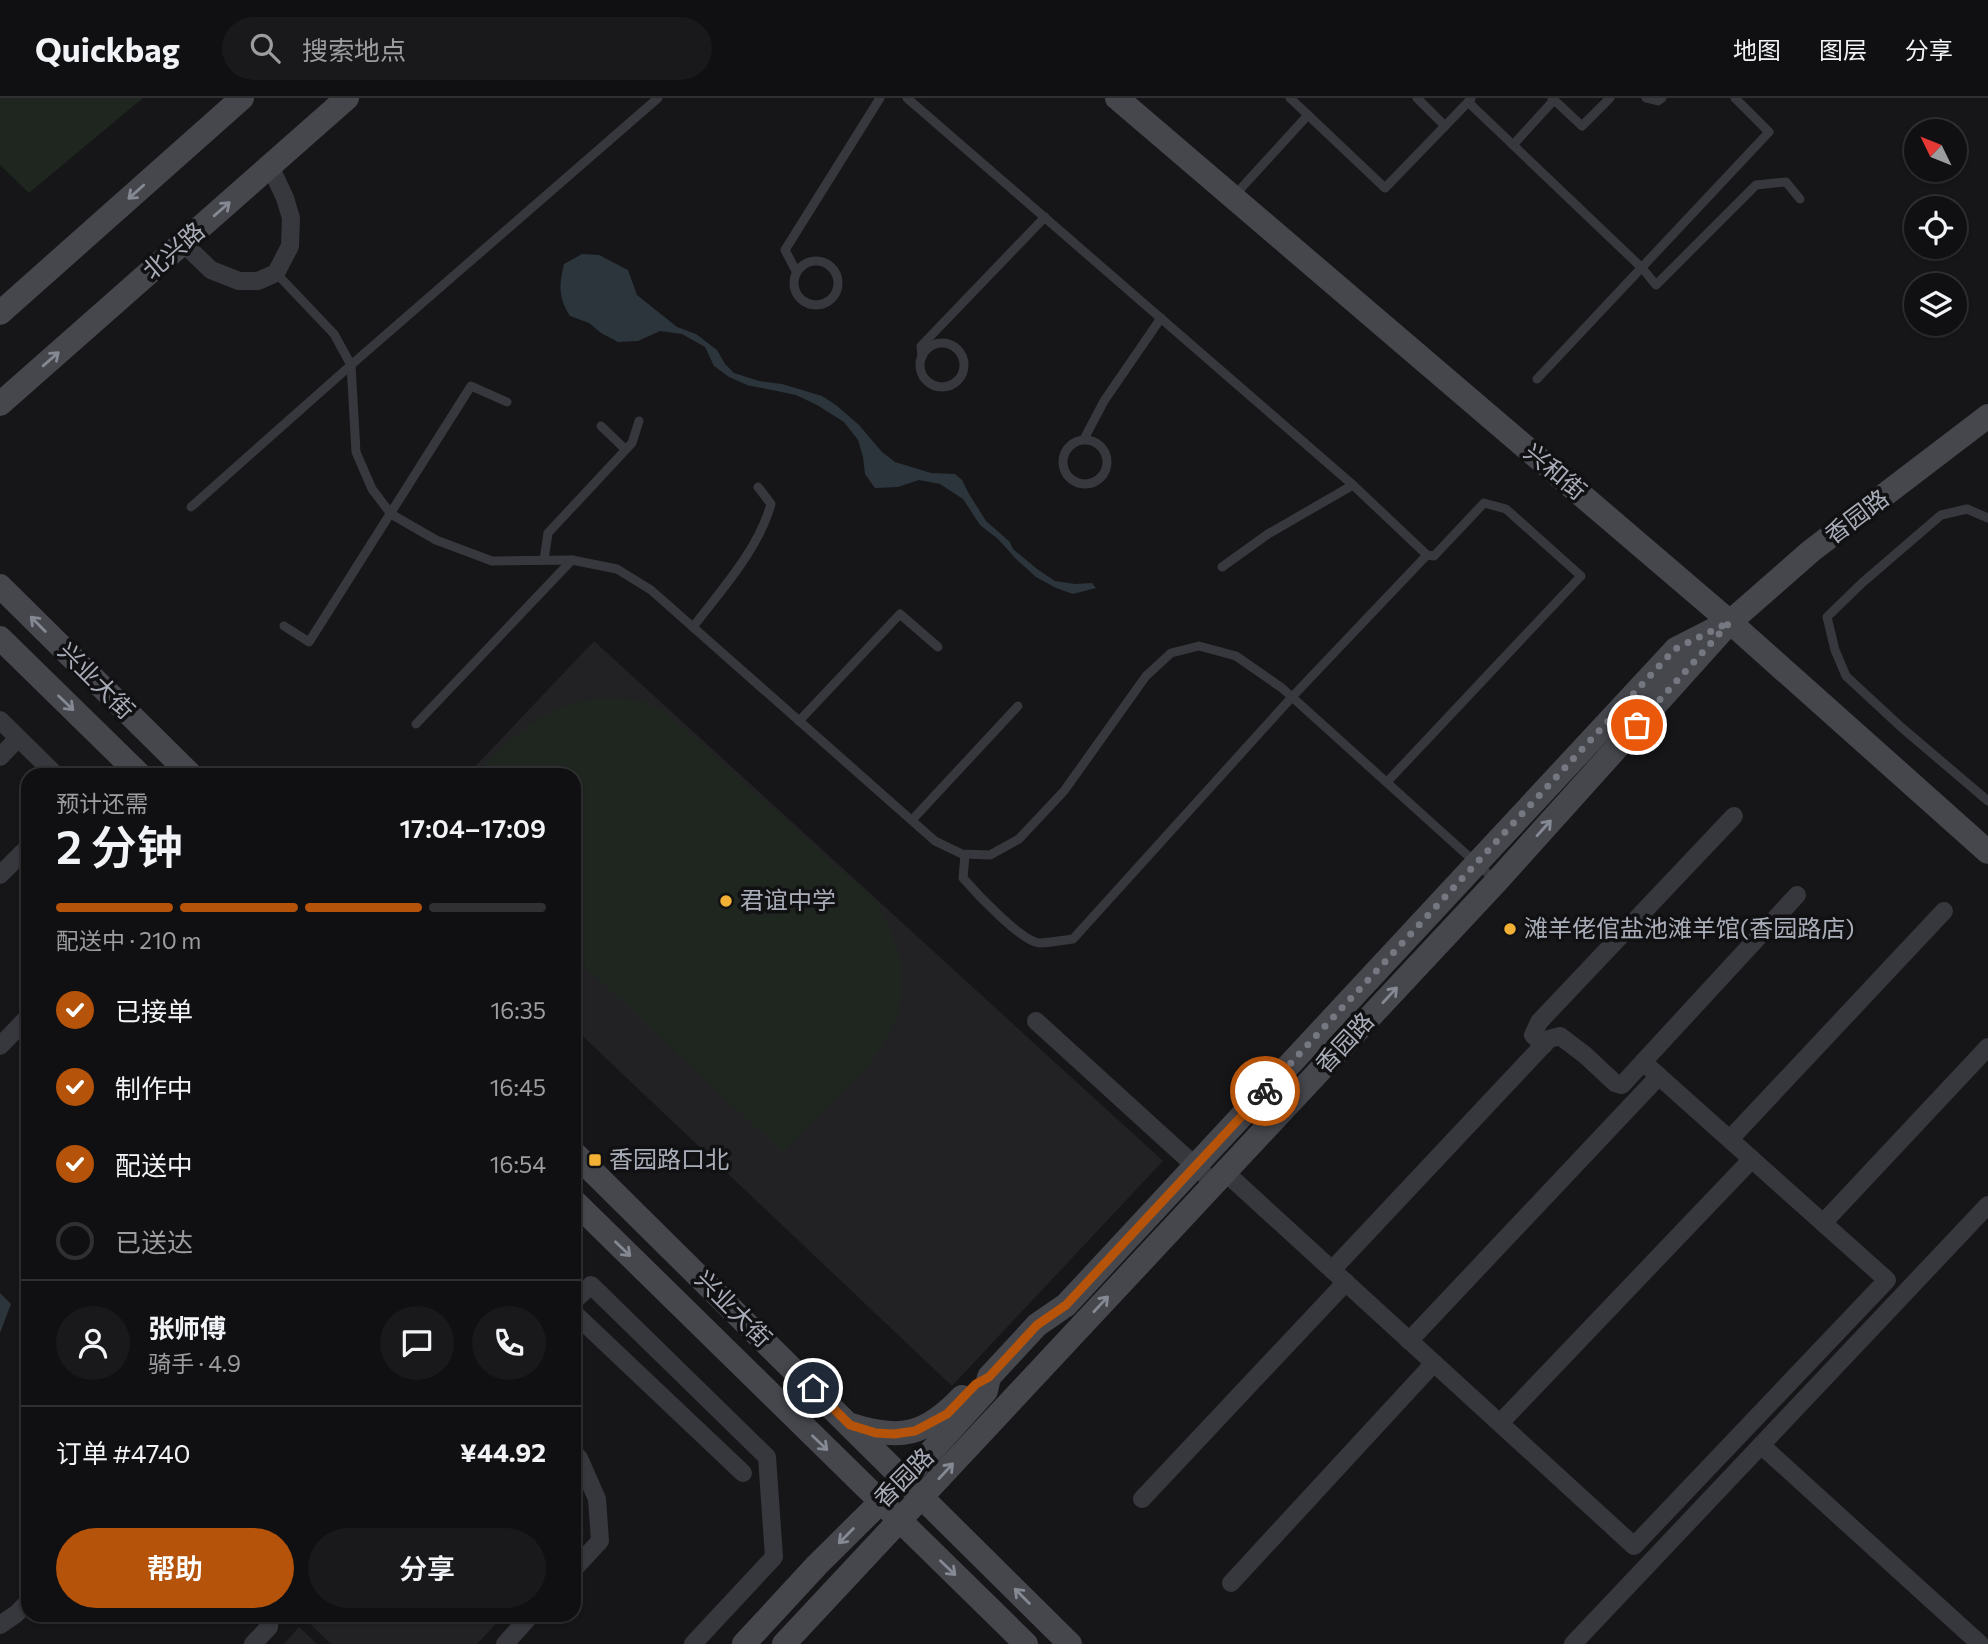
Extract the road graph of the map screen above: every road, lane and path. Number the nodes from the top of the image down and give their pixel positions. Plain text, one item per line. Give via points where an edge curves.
1 (242, 98) edge
2 (658, 98) edge
3 (880, 98) edge
4 (907, 98) edge
5 (1116, 98) edge
6 (1290, 98) edge
7 (1417, 98) edge
8 (1610, 98) edge
9 (1646, 98) edge
10 (1662, 98) edge
11 (1735, 98) edge
12 (1553, 99) edge
13 (1470, 100) edge
14 (331, 103) edge
15 (1308, 115) junction
16 (1445, 126) junction
17 (1513, 145) junction
18 (270, 166) junction
19 (1233, 198) junction
20 (1800, 198) dead end
21 (1045, 217) junction
22 (183, 243) junction
23 (1642, 268) junction
24 (796, 271) junction
25 (276, 273) junction
26 (0, 313) edge
27 (1161, 318) junction
28 (922, 357) junction
29 (351, 365) junction
30 (1537, 379) dead end
31 (507, 402) dead end
32 (0, 404) edge
33 (1988, 416) edge
34 (639, 421) dead end
35 (601, 426) dead end
36 (1084, 439) junction
37 (625, 449) junction
38 (1353, 485) junction
39 (758, 487) dead end
40 (191, 507) dead end
41 (391, 514) junction
42 (1988, 518) edge
43 (1427, 555) junction
44 (544, 559) junction
45 (572, 560) junction
46 (1222, 567) dead end
47 (0, 586) edge
48 (1730, 622) junction
49 (284, 626) dead end
50 (693, 627) junction
51 (0, 638) edge
52 (938, 647) dead end
53 (1293, 697) junction
54 (1017, 706) dead end
55 (0, 720) edge
56 (799, 721) junction
57 (416, 724) dead end
58 (18, 738) junction
59 (0, 757) edge
60 (49, 768) edge
61 (133, 768) edge
62 (184, 768) edge
63 (1388, 782) junction
64 (1988, 801) edge
65 (1734, 816) dead end
66 (912, 820) junction
67 (1988, 852) edge
68 (21, 854) edge
69 (965, 855) junction
70 (0, 875) edge
71 (1497, 881) junction
72 (1797, 895) dead end
73 (1944, 911) dead end
74 (1036, 1021) dead end
75 (21, 1024) edge
76 (1544, 1045) junction
77 (0, 1046) edge
78 (1988, 1047) edge
79 (1643, 1062) junction
80 (1659, 1076) junction
81 (1730, 1139) junction
82 (1752, 1159) junction
83 (581, 1160) edge
84 (1195, 1166) junction
85 (1219, 1178) junction
86 (581, 1208) edge
87 (1985, 1214) edge
88 (1823, 1223) junction
89 (1339, 1276) junction
90 (581, 1294) edge
91 (581, 1320) edge
92 (1409, 1341) junction
93 (1434, 1363) junction
94 (989, 1377) junction
95 (1500, 1423) junction
96 (850, 1425) junction
97 (1761, 1446) junction
98 (581, 1463) edge
99 (743, 1473) dead end
100 (904, 1478) junction
101 (922, 1496) junction
102 (1142, 1499) dead end
103 (880, 1502) junction
104 (899, 1521) junction
105 (581, 1561) edge
106 (1231, 1583) dead end
107 (21, 1609) edge
108 (269, 1622) edge
109 (525, 1622) edge
110 (0, 1625) edge
111 (253, 1644) edge
112 (505, 1644) edge
113 (693, 1644) edge
114 (744, 1644) edge
115 (784, 1644) edge
116 (1026, 1644) edge
117 (1070, 1644) edge
118 (1573, 1644) edge
119 (1980, 1644) edge

1 -> 26 street
2 - 29 lane
3 - 24 lane via 785,250
4 - 21 lane
5 - 19 street, 兴和街
6 - 15 lane
7 - 16 lane
8 - 12 lane via 1582,126
9 - 10 lane
11 - 23 lane via 1769,132
12 - 17 lane
13 - 16 lane
13 - 17 lane
14 - 18 street, 北兴路
15 - 16 lane via 1385,188
15 - 19 lane
17 - 23 lane
22 -> 18 street, 北兴路
18 - 25 street via 291,218 290,246
19 - 48 street, 兴和街
20 - 23 lane via 1786,182 1756,185 1656,285
21 - 27 lane
21 - 28 lane via 921,346
22 - 25 street via 211,270 239,281 258,281
32 -> 22 street, 北兴路
23 - 30 lane
24 - 24 lane via 793,285 806,303 820,305 836,291 837,276 829,265 815,260
25 - 29 lane via 334,334
27 - 36 lane via 1104,401
27 - 38 lane
28 - 28 lane via 922,375 932,385 947,387 963,373 961,352 949,344 934,344
29 - 40 lane
29 - 41 lane via 356,452 372,489
31 - 41 lane via 471,386
33 - 48 street, 香园路 via 1811,551
34 - 37 lane via 632,443
35 - 37 lane
36 - 36 lane via 1071,444 1063,457 1069,477 1082,484 1096,481 1107,463 1098,443
37 - 44 lane via 548,533
38 - 43 lane
38 - 46 lane via 1268,534
39 - 50 lane via 771,504 765,522 738,568
41 - 44 lane via 436,540 492,561
41 - 49 lane via 309,642
42 - 64 lane via 1967,509 1941,515 1827,617 1846,676
43 - 53 lane
43 - 63 lane via 1434,556 1484,503 1506,509 1581,576
44 - 45 lane
45 - 50 lane via 617,569 651,590
45 - 57 lane
62 -> 47 street, 兴业大街
48 - 67 street, 兴和街
71 -> 48 street, 香园路
48 - 84 street, 香园路 via 1675,649
50 - 56 lane
51 -> 61 street, 兴业大街
52 - 56 lane via 900,614
53 - 63 lane
53 - 69 lane via 1236,656 1199,646 1171,653 1146,676 1064,791 1019,839 990,855
53 - 69 lane via 1073,939 1037,943 1018,931 963,878
54 - 66 lane
55 - 58 street
56 - 66 lane
58 - 59 street
58 - 60 street
63 - 71 lane
65 - 76 street via 1539,1022 1533,1035
66 - 69 lane via 935,841
68 - 70 street
85 -> 71 street, 香园路
72 - 79 street
73 - 81 street
74 - 84 street
75 - 77 street
76 - 79 street via 1560,1036 1622,1085
76 - 89 street
78 - 88 street
79 - 80 street
80 - 81 street
80 - 92 street
81 - 82 street
82 - 88 street
82 - 95 street
83 - 96 street, 兴业大街
84 - 85 street
84 - 94 street, 香园路 via 1066,1305 1037,1325
85 - 89 street
101 -> 85 street, 香园路
86 -> 103 street, 兴业大街
87 - 97 street
88 - 95 street via 1887,1280 1634,1546
89 - 92 street
89 - 102 street
90 - 113 street via 591,1285 768,1457 774,1557
91 - 99 street
92 - 93 street
93 - 95 street
93 - 106 street
94 - 96 street via 947,1414 915,1431 876,1433
94 - 100 street, 香园路 via 986,1391
96 - 100 street, 兴业大街
97 - 118 street
97 - 119 street
98 - 105 street via 597,1499 600,1541
100 - 101 street, 兴业大街
100 - 103 street, 香园路
101 - 104 street, 香园路
117 -> 101 street, 兴业大街
103 - 104 street, 兴业大街
103 -> 114 street, 香园路
104 - 115 street, 香园路
104 -> 116 street, 兴业大街
107 - 110 street
108 - 111 street
109 - 112 street

